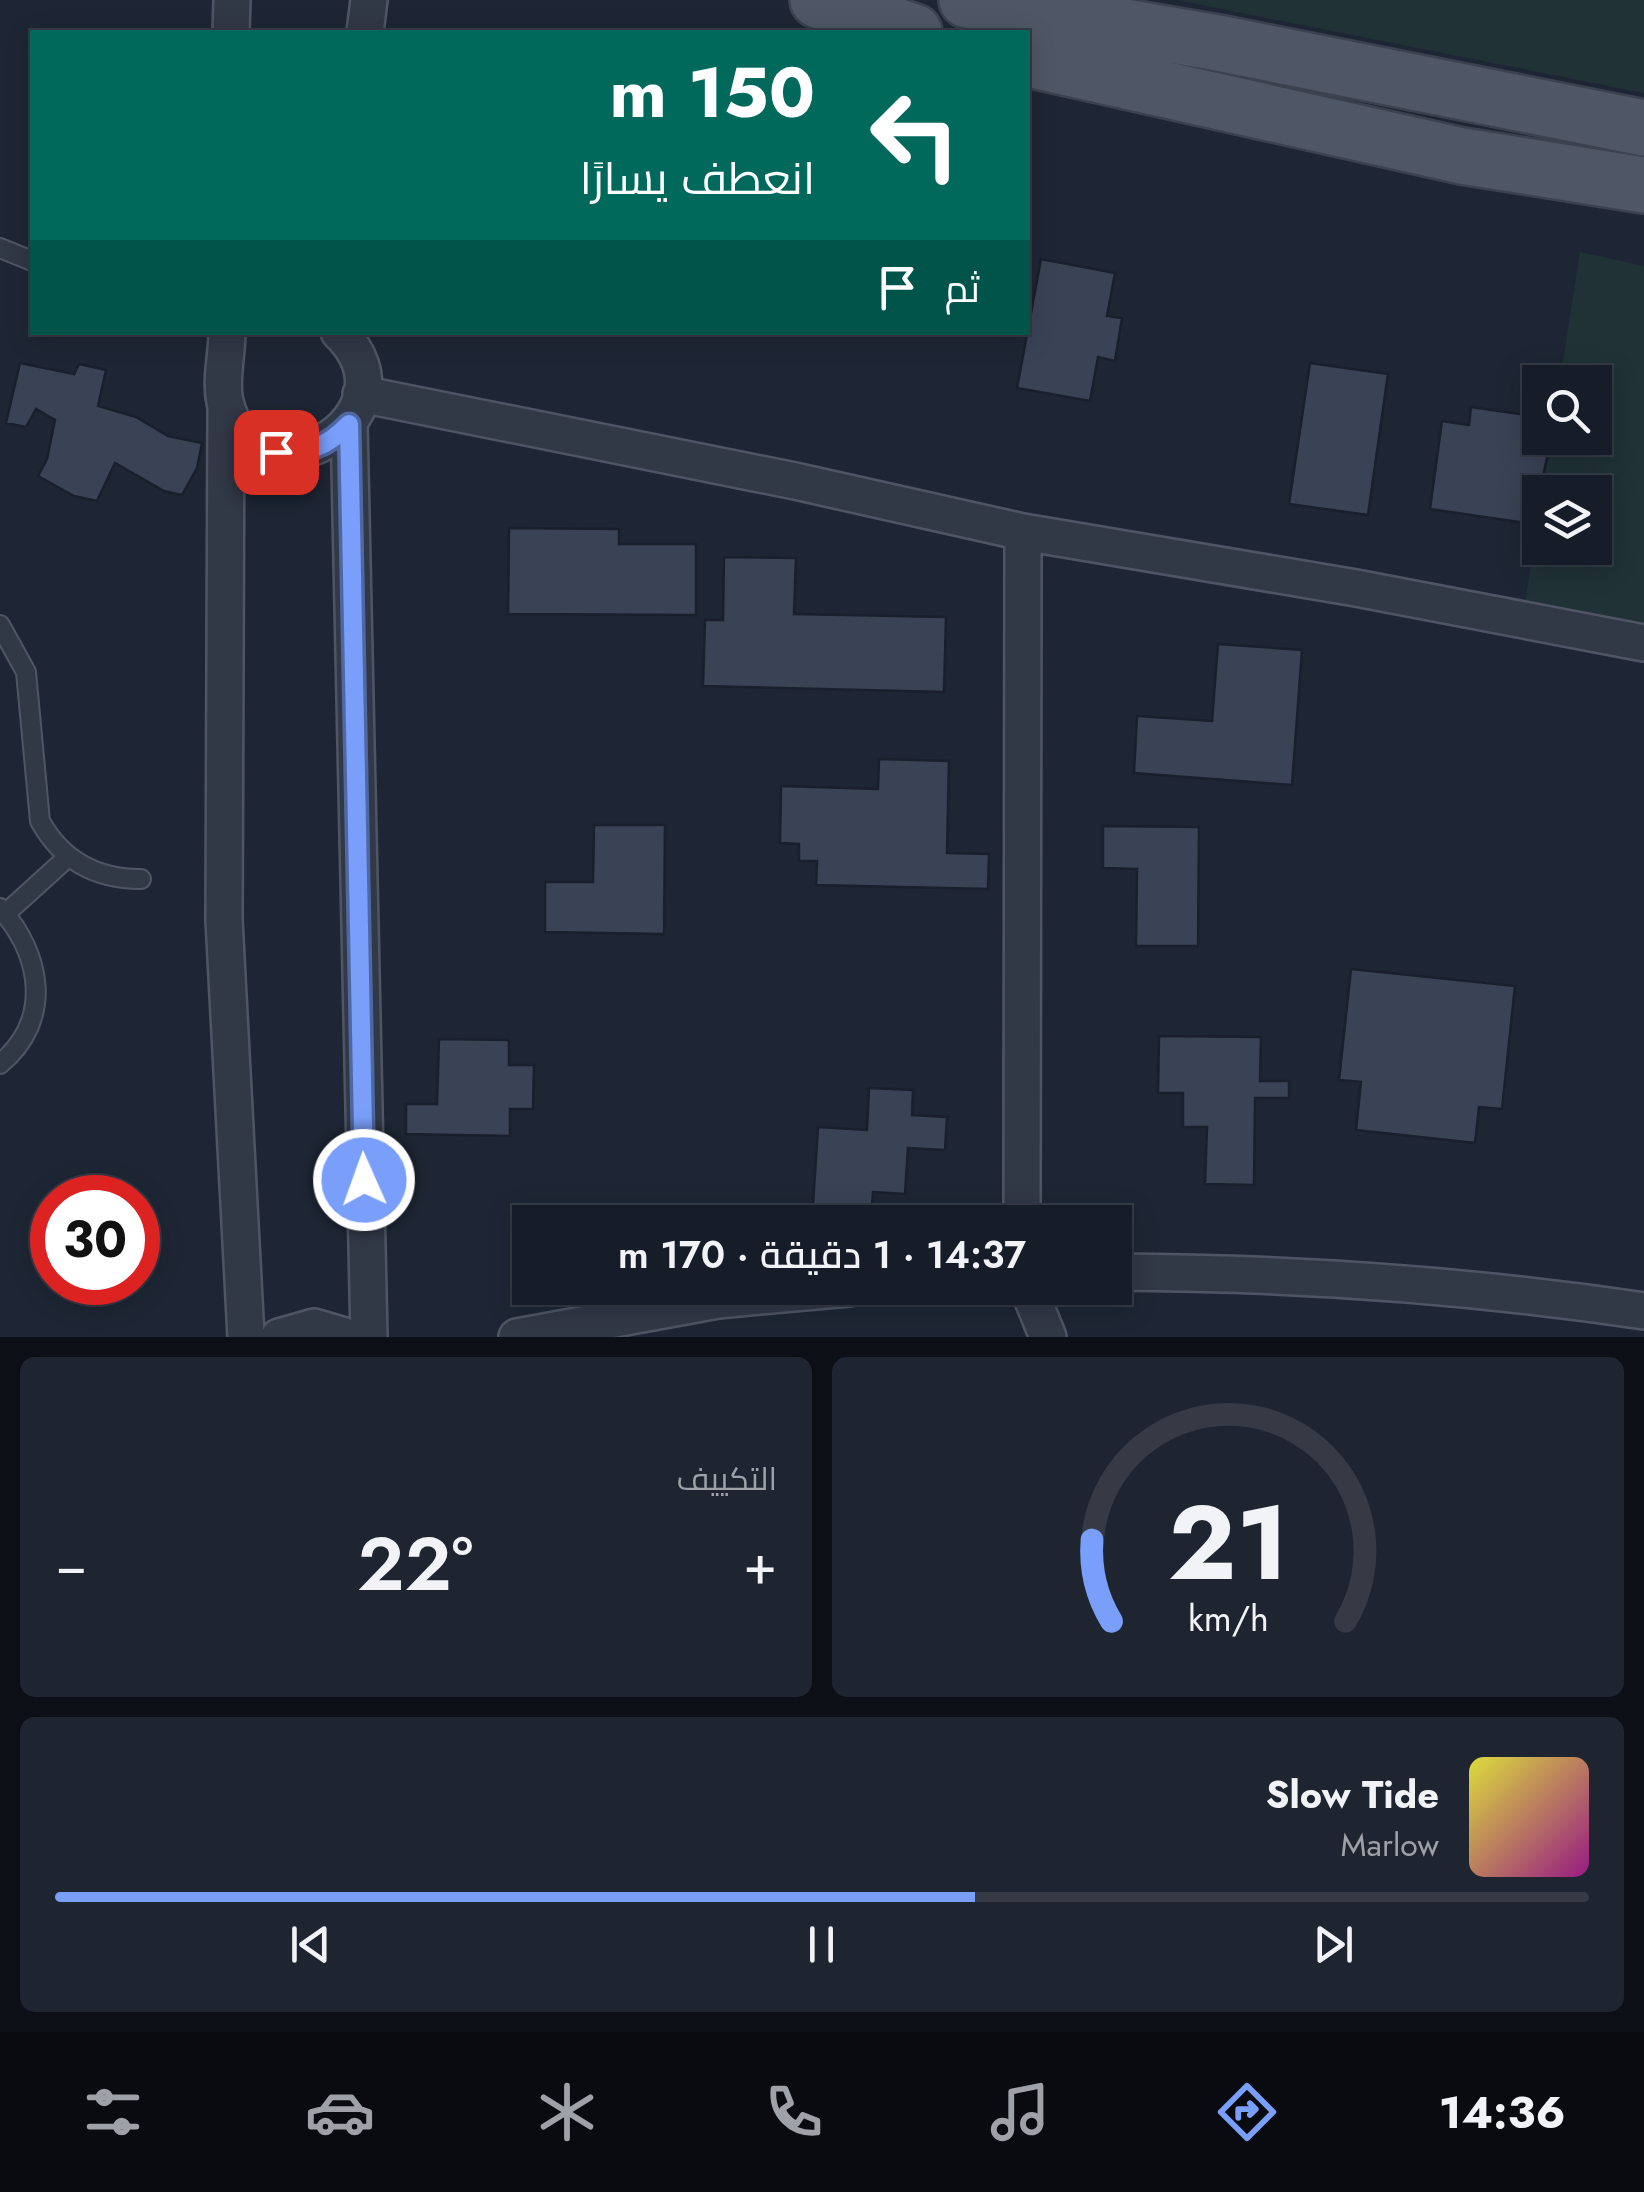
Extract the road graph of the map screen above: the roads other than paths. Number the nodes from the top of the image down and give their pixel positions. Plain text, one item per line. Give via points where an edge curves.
1 (232, 0) edge
2 (369, 0) edge
3 (818, 0) edge
4 (966, 0) edge
5 (231, 30) edge
6 (365, 30) edge
7 (908, 30) edge
8 (1030, 59) edge
9 (1644, 128) edge
10 (1644, 185) edge
11 (0, 248) edge
12 (30, 260) edge
13 (346, 336) edge
14 (233, 341) edge
15 (226, 406) junction
16 (355, 409) junction
17 (1023, 532) junction
18 (0, 624) edge
19 (1644, 643) edge
20 (68, 857) junction
21 (140, 878) dead end
22 (2, 911) edge
23 (0, 1064) edge
24 (1022, 1205) edge
25 (1132, 1272) edge
26 (691, 1305) edge
27 (1035, 1305) edge
28 (1644, 1312) edge
29 (246, 1337) edge
30 (279, 1337) edge
31 (348, 1337) edge
32 (369, 1337) edge
33 (517, 1337) edge
34 (1048, 1337) edge

1 - 5 street
2 - 6 street
3 - 7 main road
4 - 9 main road
8 - 10 main road via 1462,156
11 - 12 lane
13 - 16 street via 361,370
14 - 15 street via 222,382
15 - 16 street via 254,442 276,452 314,450 336,438
15 - 29 street via 224,920
16 - 17 street via 795,480
16 - 32 street
17 - 19 street
17 - 24 street
18 - 20 lane via 16,649 31,699 40,821
20 - 21 lane via 102,875
20 - 22 lane
22 - 23 lane via 32,954 36,1002 21,1043
25 - 28 street via 1267,1273 1539,1296
26 - 33 street
27 - 34 street
30 - 31 street via 314,1327

